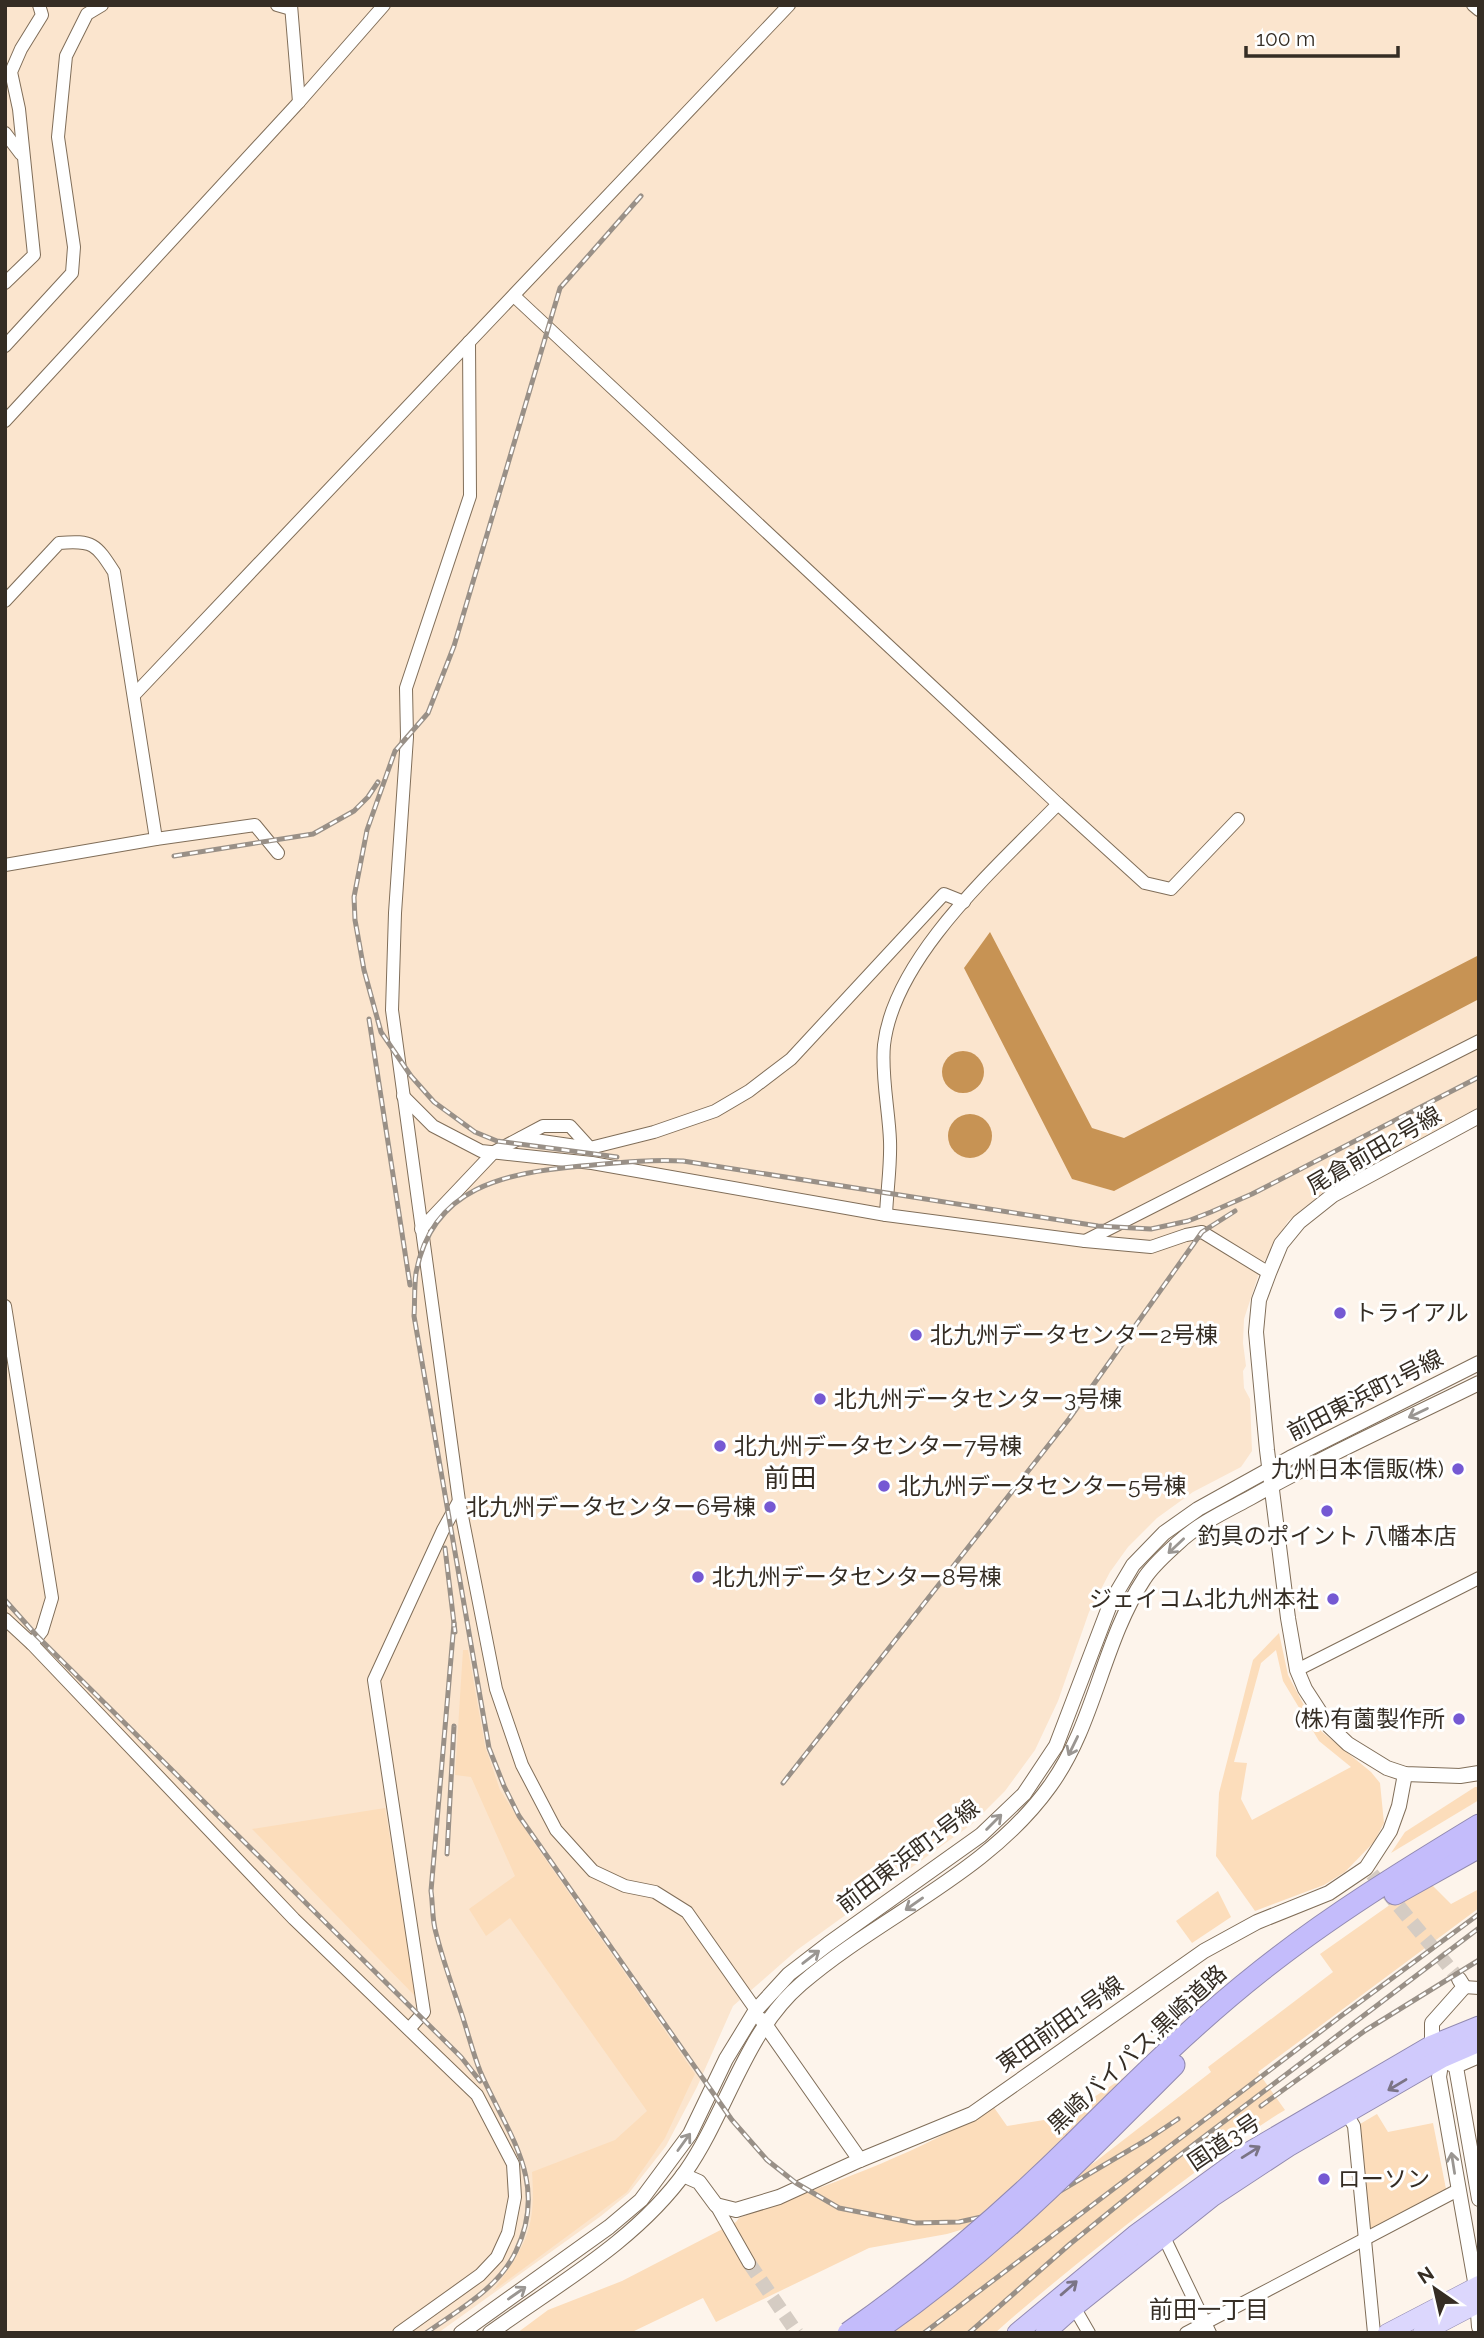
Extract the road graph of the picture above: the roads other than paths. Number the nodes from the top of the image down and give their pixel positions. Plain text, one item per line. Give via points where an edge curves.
1 (40, 5) edge
2 (102, 5) edge
3 (277, 5) edge
4 (384, 5) edge
5 (789, 5) edge
6 (1474, 5) edge
7 (291, 7) edge
8 (86, 9) edge
9 (1479, 10) edge
10 (299, 102) junction
11 (5, 133) edge
12 (23, 157) junction
13 (5, 283) edge
14 (514, 296) junction
15 (470, 342) junction
16 (5, 346) edge
17 (5, 421) edge
18 (5, 601) edge
19 (135, 694) junction
20 (1058, 804) junction
21 (1238, 819) dead end
22 (156, 839) junction
23 (278, 853) dead end
24 (5, 865) edge
25 (964, 902) junction
26 (1479, 1041) edge
27 (402, 1096) junction
28 (1479, 1116) edge
29 (521, 1138) junction
30 (590, 1148) junction
31 (494, 1152) junction
32 (886, 1215) junction
33 (421, 1229) junction
34 (1085, 1241) junction
35 (1269, 1273) junction
36 (5, 1306) edge
37 (1479, 1363) edge
38 (1479, 1383) edge
39 (1270, 1469) junction
40 (1271, 1486) junction
41 (459, 1501) junction
42 (1479, 1578) edge
43 (5, 1619) edge
44 (32, 1644) junction
45 (1297, 1670) junction
46 (1479, 1773) edge
47 (1405, 1774) junction
48 (1479, 1809) edge
49 (1479, 1825) edge
50 (1479, 1839) edge
51 (1479, 1847) edge
52 (1381, 1902) junction
53 (1262, 1970) junction
54 (1467, 1985) edge
55 (756, 2010) junction
56 (765, 2026) junction
57 (1479, 2026) edge
58 (409, 2029) junction
59 (1479, 2042) edge
60 (1443, 2057) junction
61 (1479, 2057) edge
62 (1347, 2114) junction
63 (1080, 2148) junction
64 (860, 2160) junction
65 (683, 2175) junction
66 (1477, 2178) edge
67 (1458, 2190) junction
68 (1479, 2199) edge
69 (716, 2205) junction
70 (1163, 2235) junction
71 (1363, 2239) junction
72 (749, 2263) tunnel mouth
73 (1477, 2295) edge
74 (1074, 2307) junction
75 (1479, 2327) edge
76 (1208, 2328) edge
77 (399, 2333) edge
78 (461, 2333) edge
79 (490, 2333) edge
80 (848, 2333) edge
81 (873, 2333) edge
82 (1017, 2333) edge
83 (1045, 2333) edge
84 (1089, 2333) edge
85 (1186, 2333) edge
86 (1374, 2333) edge
87 (1387, 2333) edge
88 (1422, 2333) edge

1 - 12 street via 42,15 11,72
2 - 8 street
3 - 7 street
4 - 10 street
5 - 14 street
6 - 9 street
7 - 10 street
8 - 16 street via 66,56 58,137 74,247 72,273
10 - 17 street
11 - 12 street
12 - 13 street via 34,255
14 - 15 street
14 - 20 street
15 - 19 street
15 - 27 street via 470,496 406,688 392,1010
18 - 19 street via 59,543 82,541 99,550 114,572
19 - 22 street
20 - 21 street via 1144,883 1171,890
20 - 25 street
22 - 23 street via 256,825
22 - 24 street
25 - 30 street via 944,894 791,1059 749,1091 715,1111
25 - 32 street via 906,978 891,1012 884,1047 890,1143
26 - 34 street
27 - 31 street via 433,1126 481,1151
27 - 33 street
28 - 35 street, 尾倉前田2号線 via 1319,1205 1281,1244
29 - 30 street
29 - 30 street via 543,1126 570,1126
29 - 31 street
31 - 32 street via 603,1164
31 - 33 street
32 - 34 street
33 - 41 street
34 - 35 street via 1151,1247 1202,1232
35 - 39 street, 尾倉前田2号線 via 1259,1300 1256,1332
36 - 44 street via 52,1598 42,1631
37 - 39 street, 前田東浜町1号線
38 -> 40 street, 前田東浜町1号線
39 - 40 street, 尾倉前田2号線
55 -> 39 street, 前田東浜町1号線 via 789,1975 981,1835 1024,1794 1056,1746 1111,1602 1133,1565 1164,1533 1198,1509
40 - 45 street, 尾倉前田2号線
40 -> 56 street, 前田東浜町1号線 via 1181,1540 1146,1576 1128,1607 1065,1763 1028,1815 982,1857 799,1986
41 - 55 street via 496,1689 522,1765 556,1830 593,1871 625,1886 655,1892 687,1912
41 - 58 street via 374,1681 424,2012
42 - 45 street
43 - 44 street
44 - 58 street via 294,1919
45 - 47 street, 尾倉前田2号線 via 1329,1726 1348,1744
46 - 47 street
47 - 64 street, 東田前田1号線 via 1390,1831 1369,1871 1204,1951 972,2114
48 - 53 highway via 1390,1866
49 - 53 highway, 黒崎バイパス;黒崎道路 via 1351,1906
50 - 52 highway, 黒崎バイパス;黒崎道路
51 - 52 highway
52 - 63 highway, 黒崎バイパス;黒崎道路 via 1222,2021
53 - 63 highway, 黒崎バイパス;黒崎道路 via 1167,2052
54 - 60 street via 1432,2023
55 - 56 street
78 -> 55 street, 前田東浜町1号線 via 641,2200 690,2134
56 - 64 street
56 - 65 street, 前田東浜町1号線
57 - 60 highway, 国道3号
58 - 77 street via 477,2095 513,2164 515,2197 508,2233 497,2257 480,2275
59 - 60 highway, 国道3号
60 - 61 street
60 -> 62 highway, 国道3号
60 - 66 street
67 -> 60 street via 1439,2077
82 -> 60 highway, 国道3号 via 1135,2235 1249,2152
62 - 70 highway, 国道3号 via 1288,2147
62 - 71 street via 1354,2126
63 - 80 highway, 黒崎バイパス;黒崎道路, bridge via 969,2241
63 - 81 highway, 黒崎バイパス;黒崎道路, bridge via 1050,2189 977,2255
64 - 69 street, 東田前田1号線 via 779,2197 736,2210
65 - 69 street via 699,2182
65 - 79 street, 前田東浜町1号線 via 626,2235
66 - 67 street
66 - 68 street
67 - 71 street
67 - 73 street
69 - 72 street
70 - 74 highway, 国道3号
70 - 76 street
71 - 76 street
71 - 86 street
73 - 75 street
73 - 87 main road
73 - 88 main road
74 - 83 highway, 国道3号
74 - 84 street
76 - 85 street

